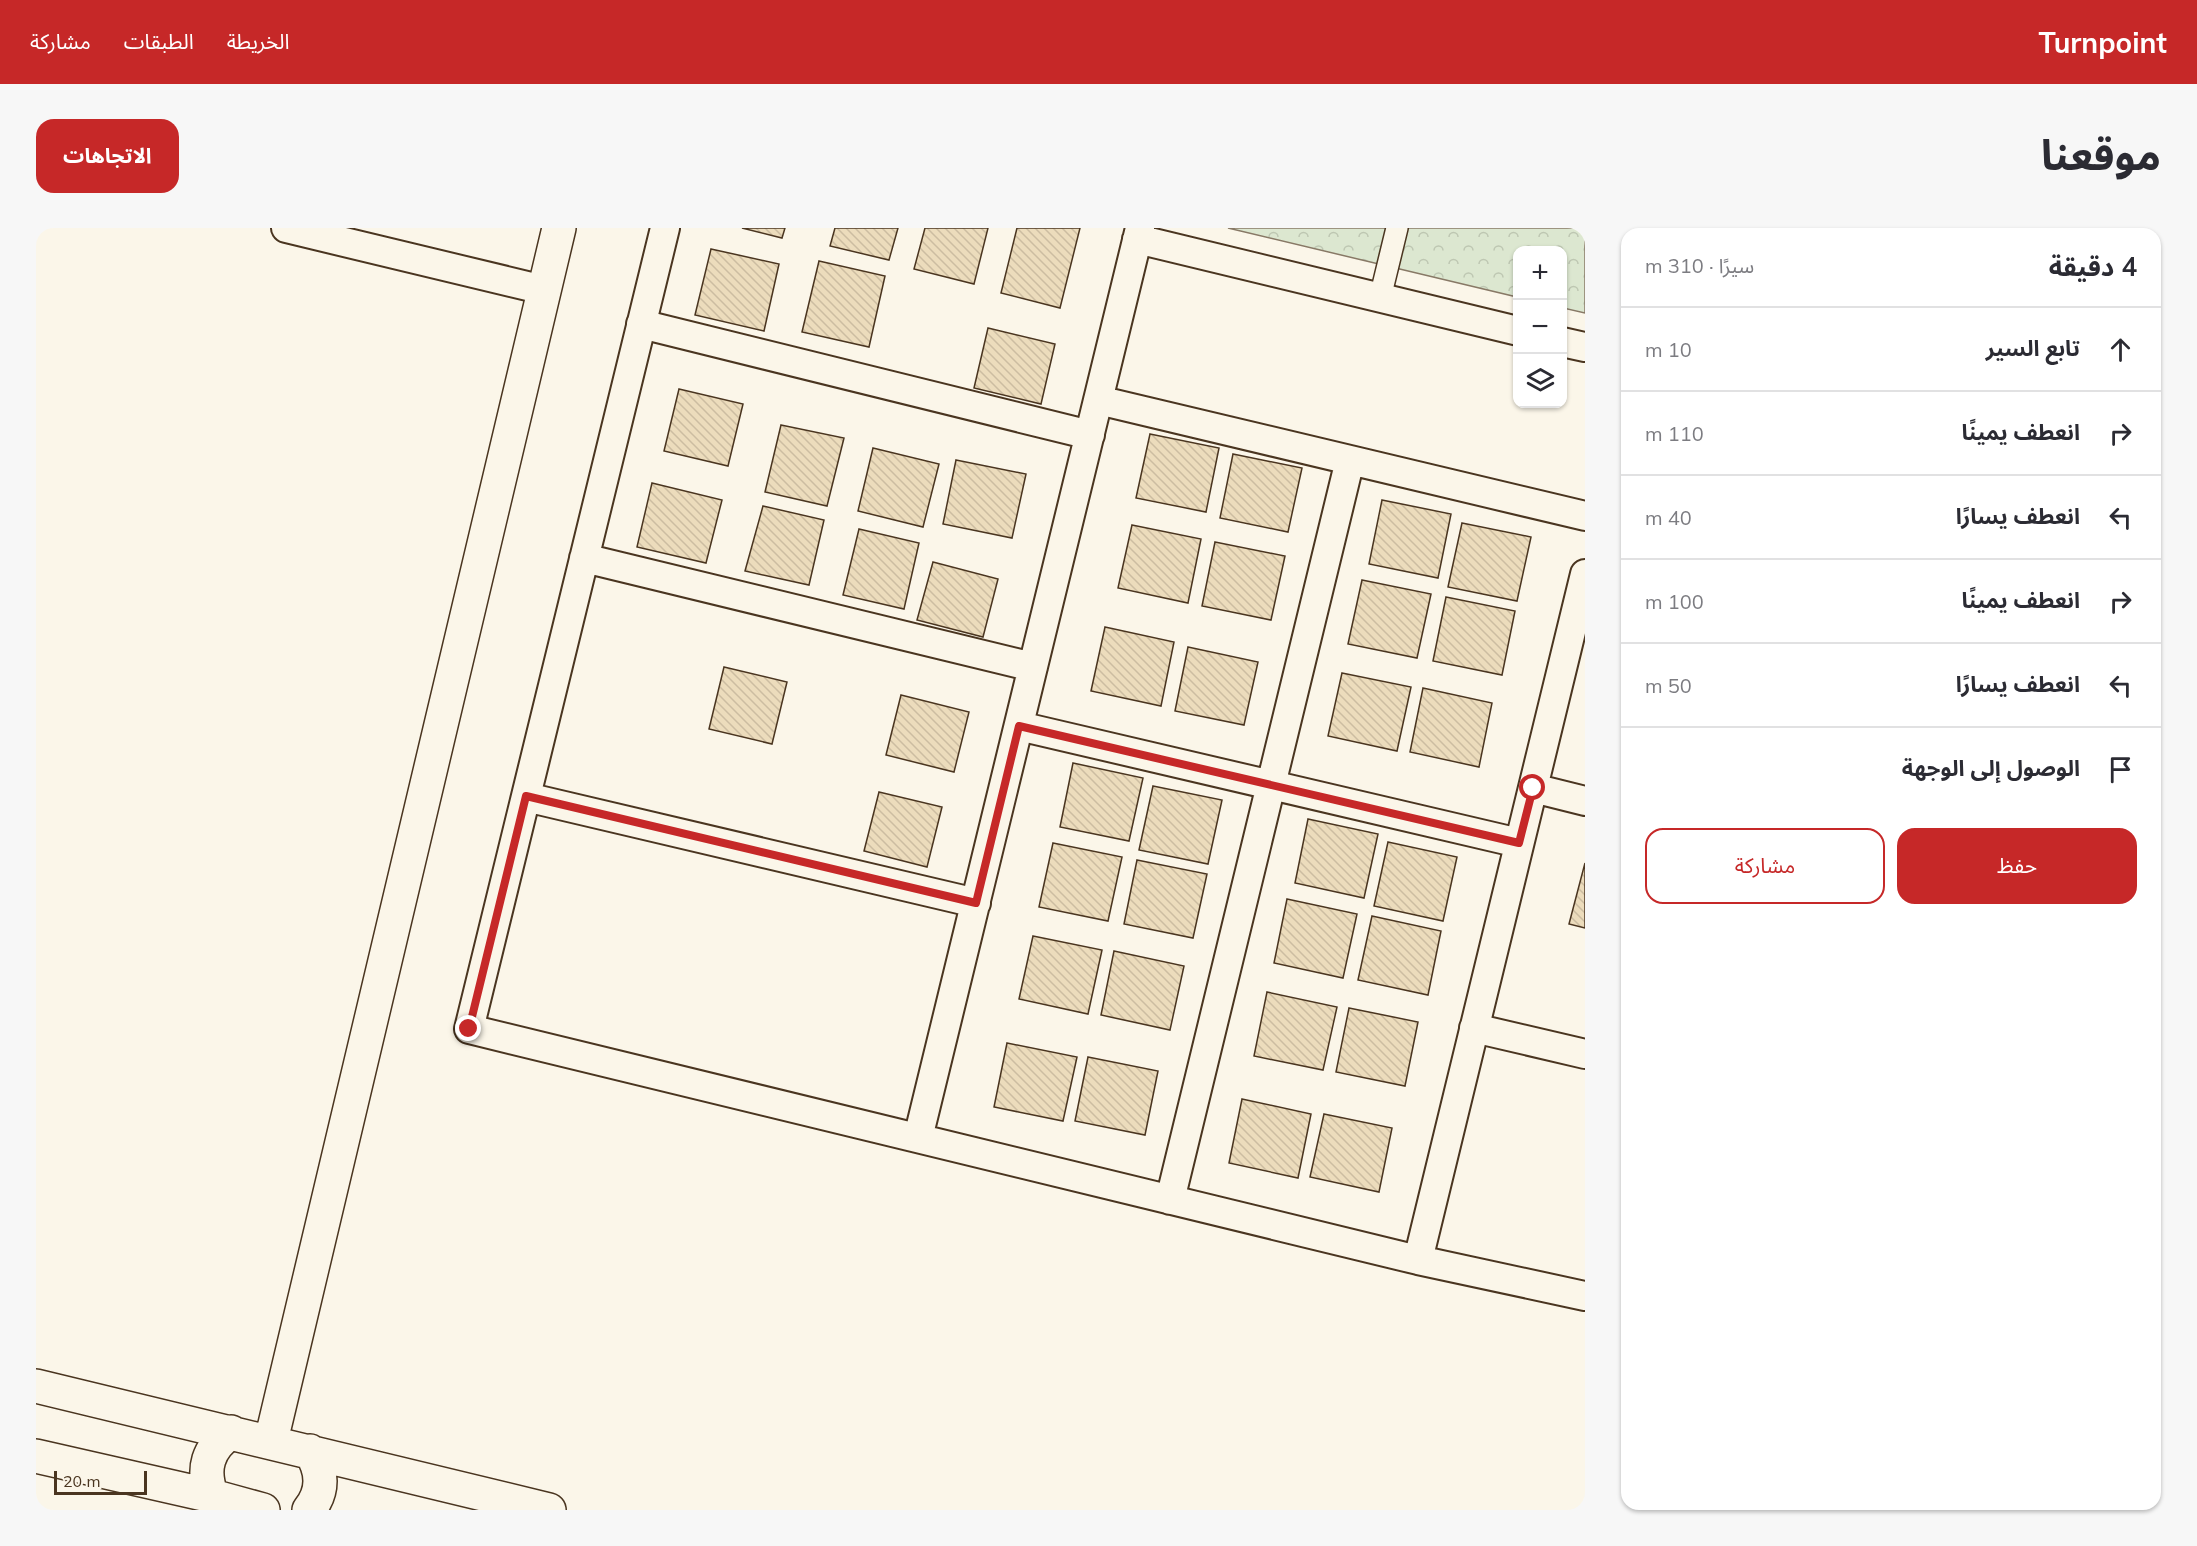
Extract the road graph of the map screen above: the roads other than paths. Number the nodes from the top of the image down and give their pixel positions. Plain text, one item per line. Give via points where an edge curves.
1 (286, 228) edge
2 (559, 228) edge
3 (664, 228) edge
4 (1397, 228) edge
5 (1139, 234) edge
6 (544, 290) junction
7 (1380, 298) junction
8 (641, 324) junction
9 (1513, 330) edge
10 (1567, 343) edge
11 (1585, 347) edge
12 (1098, 400) junction
13 (1090, 435) junction
14 (1350, 460) junction
15 (1585, 516) edge
16 (584, 558) junction
17 (1585, 574) edge
18 (1033, 667) junction
19 (1019, 726) junction
20 (1271, 785) junction
21 (1533, 788) junction
22 (526, 796) junction
23 (1585, 801) edge
24 (1519, 843) junction
25 (976, 903) junction
26 (1474, 1028) junction
27 (1585, 1054) edge
28 (918, 1138) junction
29 (1170, 1200) junction
30 (1418, 1260) junction
31 (1585, 1296) edge
32 (36, 1386) edge
33 (231, 1432) junction
34 (271, 1441) junction
35 (310, 1451) junction
36 (36, 1456) edge
37 (237, 1505) edge
38 (309, 1510) edge
39 (549, 1510) edge

1 - 6 street
2 - 6 street
3 - 8 street
4 - 7 street
5 - 7 street
5 - 12 street
6 - 34 street
7 - 9 street
8 - 13 street
8 - 16 street
10 - 11 street
12 - 13 street
12 - 14 street
13 - 18 street
14 - 15 street
14 - 20 street
16 - 18 street
16 - 22 street
17 - 21 street
18 - 19 street
19 - 20 street
19 - 25 street
20 - 24 street
20 - 29 street
21 - 23 street
21 - 24 street
22 - 25 street
22 - 28 street via 469,1029
24 - 26 street
25 - 28 street
26 - 27 street
26 - 30 street
28 - 29 street
29 - 30 street
30 - 31 street
32 - 33 street
33 - 34 street
33 - 37 street via 213,1448 207,1460 207,1485
34 - 35 street
35 - 38 street via 317,1461 320,1479 317,1497
35 - 39 street
36 - 37 street

